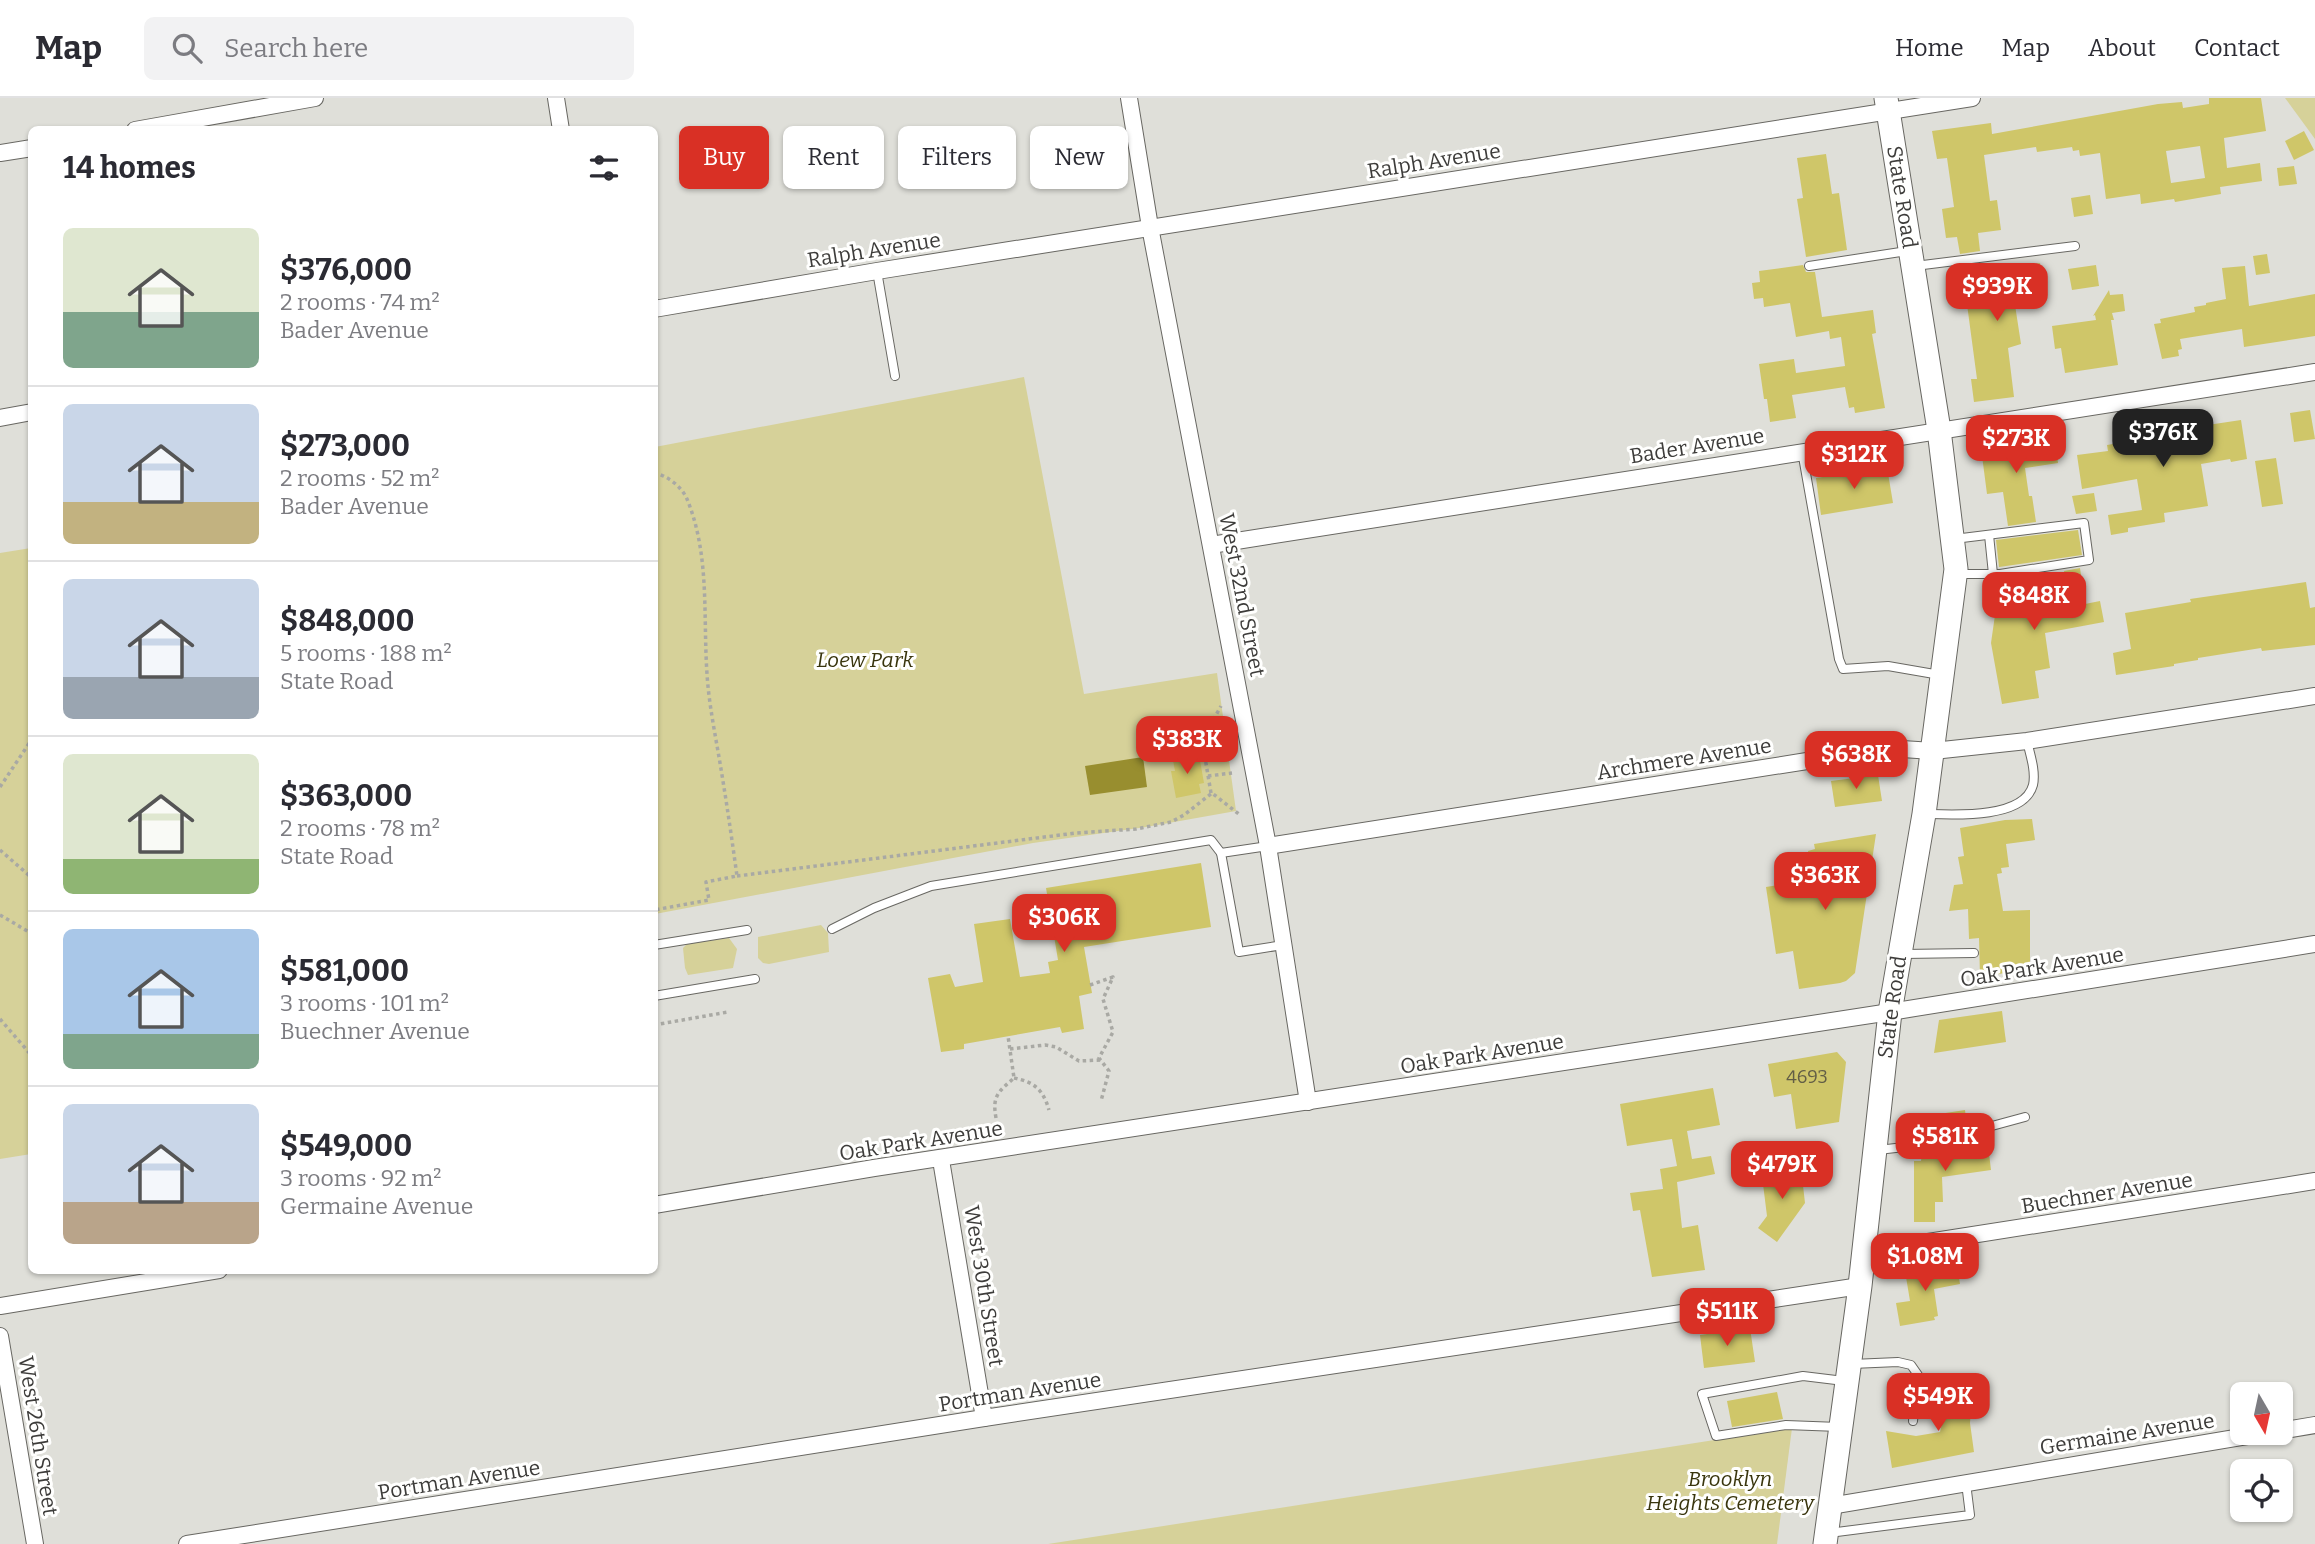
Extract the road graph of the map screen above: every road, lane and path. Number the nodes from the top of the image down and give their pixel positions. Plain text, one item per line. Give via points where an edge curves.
1 (315, 98) edge
2 (556, 98) edge
3 (1129, 98) edge
4 (1972, 98) edge
5 (1887, 104) edge
6 (158, 126) edge
7 (561, 126) edge
8 (28, 149) edge
9 (0, 153) edge
10 (1150, 228) junction
11 (2076, 246) dead end
12 (1911, 258) junction
13 (1809, 266) dead end
14 (877, 271) junction
15 (658, 308) edge
16 (2315, 372) edge
17 (895, 376) dead end
18 (28, 413) edge
19 (0, 418) edge
20 (1939, 430) junction
21 (1802, 451) junction
22 (658, 474) edge
23 (1989, 535) junction
24 (1952, 539) junction
25 (1211, 545) junction
26 (1955, 574) junction
27 (1993, 574) junction
28 (1943, 676) junction
29 (2315, 696) edge
30 (1221, 706) dead end
31 (2027, 741) junction
32 (28, 744) edge
33 (1933, 751) junction
34 (1233, 772) dead end
35 (1208, 776) junction
36 (0, 787) edge
37 (1212, 793) junction
38 (1924, 814) junction
39 (1240, 816) dead end
40 (1268, 846) junction
41 (0, 850) edge
42 (1221, 853) junction
43 (28, 874) edge
44 (737, 876) junction
45 (658, 909) edge
46 (0, 915) edge
47 (832, 929) dead end
48 (747, 930) dead end
49 (28, 931) edge
50 (658, 944) edge
51 (2315, 944) edge
52 (1283, 945) junction
53 (1974, 953) dead end
54 (1900, 954) junction
55 (755, 979) dead end
56 (1090, 985) dead end
57 (658, 995) edge
58 (727, 1012) dead end
59 (1890, 1012) junction
60 (0, 1019) edge
61 (658, 1024) edge
62 (1008, 1036) dead end
63 (1010, 1049) junction
64 (28, 1051) edge
65 (1101, 1060) junction
66 (1014, 1078) junction
67 (1101, 1101) dead end
68 (1308, 1102) junction
69 (1049, 1110) dead end
70 (996, 1118) dead end
71 (2025, 1118) dead end
72 (1875, 1151) junction
73 (941, 1160) junction
74 (2315, 1181) edge
75 (658, 1204) edge
76 (1864, 1252) junction
77 (174, 1274) edge
78 (1860, 1286) junction
79 (0, 1306) edge
80 (0, 1336) edge
81 (1848, 1373) junction
82 (985, 1418) junction
83 (1913, 1420) dead end
84 (2315, 1425) edge
85 (1841, 1427) junction
86 (2293, 1429) edge
87 (2230, 1439) edge
88 (1966, 1483) junction
89 (1830, 1506) junction
90 (1826, 1539) edge
91 (35, 1544) edge
92 (187, 1544) edge

1 - 6 street
2 - 7 street
3 - 10 street, West 32nd Street
4 - 5 street, Ralph Avenue
5 - 10 street, Ralph Avenue
5 - 12 main road, State Road
8 - 9 street
10 - 14 street, Ralph Avenue
10 - 25 street, West 32nd Street
11 - 12 lane
12 - 13 lane
12 - 20 main road, State Road
14 - 15 street, Ralph Avenue
14 - 17 lane
16 - 20 street, Bader Avenue
18 - 19 street
20 - 21 street, Bader Avenue
20 - 24 main road, State Road
21 - 25 street, Bader Avenue
21 - 28 lane via 1843,669 1888,666
22 - 44 path via 677,485 686,497 703,562 707,673
23 - 24 lane
23 - 27 lane
23 - 27 lane via 2084,523 2090,560
24 - 26 main road, State Road
25 - 40 street, West 32nd Street
26 - 27 lane
26 - 28 main road, State Road
28 - 33 main road, State Road
29 - 31 street, Archmere Avenue
30 - 35 path via 1202,740
31 - 33 street, Archmere Avenue
31 - 38 lane via 2033,785 2016,805 1978,813
32 - 36 path
33 - 38 main road, State Road
33 - 40 street, Archmere Avenue via 1902,749 1807,761
34 - 35 path
35 - 37 path
37 - 39 path
37 - 44 path via 1171,822 1136,829
38 - 54 main road, State Road
40 - 42 lane
40 - 52 street, West 32nd Street
41 - 43 path
42 - 47 lane via 1211,840 931,886
42 - 52 lane via 1239,952
44 - 45 path via 706,882 709,900
46 - 49 path
48 - 50 lane
51 - 59 street, Oak Park Avenue
52 - 68 street, West 32nd Street
53 - 54 lane
54 - 59 main road, State Road
55 - 57 lane
56 - 65 path via 1113,976 1103,999 1113,1032
58 - 61 path
59 - 68 street, Oak Park Avenue
59 - 72 main road, State Road
60 - 64 path
62 - 63 path
63 - 65 path via 1045,1045 1079,1061
63 - 66 path
65 - 67 path via 1109,1071
66 - 69 path via 1036,1085
66 - 70 path via 996,1096
68 - 73 street, Oak Park Avenue
71 - 72 lane via 1922,1145
72 - 76 main road, State Road
73 - 75 street, Oak Park Avenue
73 - 82 street, West 30th Street
74 - 76 street, Buechner Avenue
76 - 78 main road, State Road
77 - 79 street
78 - 81 main road, State Road
78 - 82 street, Portman Avenue
80 - 91 street, West 26th Street
81 - 83 lane via 1898,1362 1911,1365 1918,1374
81 - 85 main road, State Road
81 - 85 lane via 1702,1394 1716,1436 1786,1424
82 - 92 street, Portman Avenue
84 - 86 street
85 - 89 main road, State Road
87 - 88 street, Germaine Avenue
88 - 89 street, Germaine Avenue
88 - 90 lane via 1970,1515
89 - 90 main road, State Road

